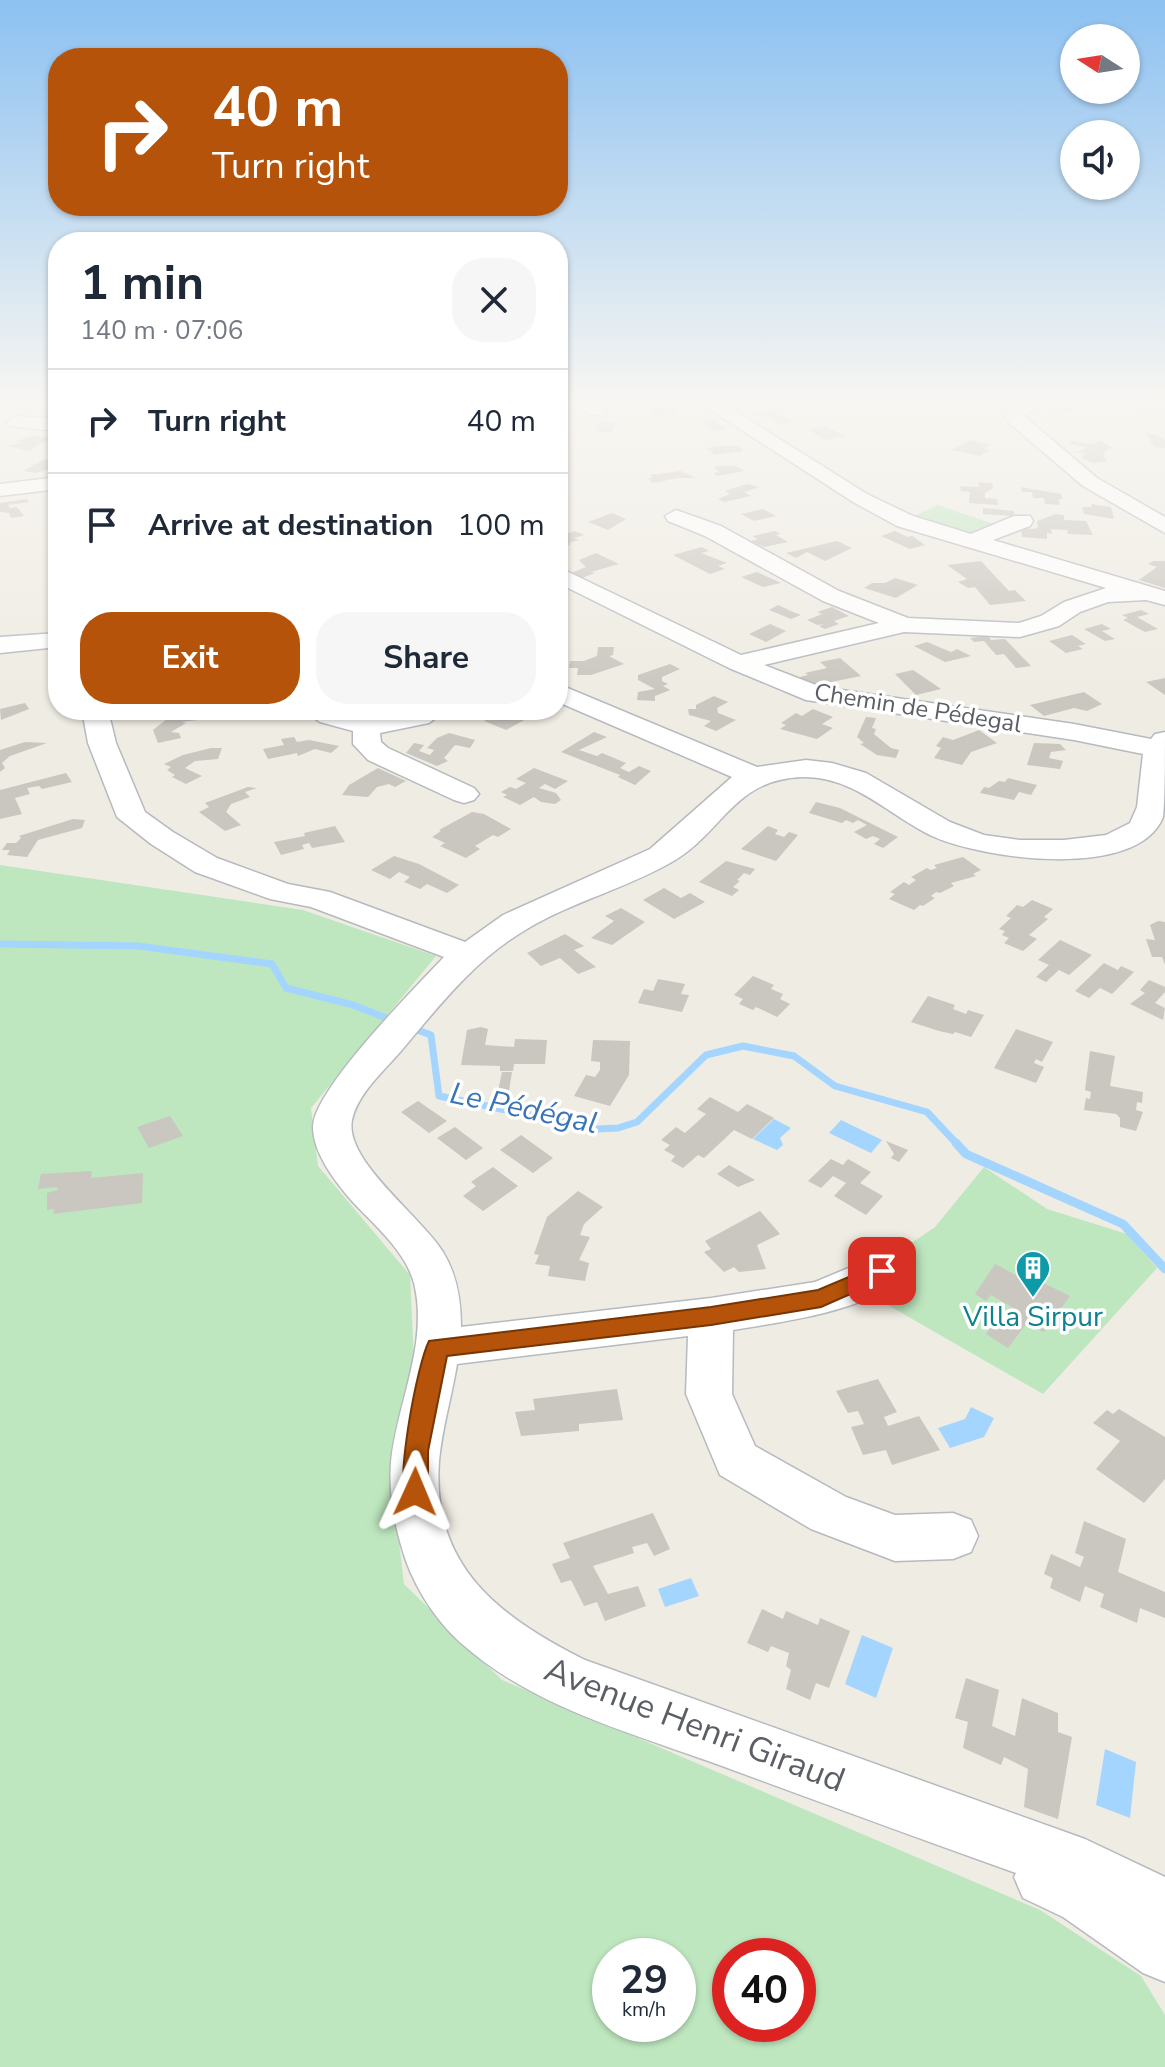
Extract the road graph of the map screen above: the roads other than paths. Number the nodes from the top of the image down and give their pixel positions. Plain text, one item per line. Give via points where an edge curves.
1 (864, 499) edge
2 (1120, 499) edge
3 (676, 516) dead end
4 (1022, 521) dead end
5 (1165, 526) edge
6 (972, 541) junction
7 (568, 579) edge
8 (1158, 596) edge
9 (904, 625) junction
10 (48, 641) edge
11 (0, 645) edge
12 (738, 663) junction
13 (568, 696) edge
14 (97, 720) edge
15 (334, 720) edge
16 (404, 720) edge
17 (366, 726) junction
18 (1156, 739) edge
19 (755, 777) junction
20 (464, 794) dead end
21 (469, 955) junction
22 (882, 1271) dead end
23 (711, 1316) junction
24 (437, 1348) junction
25 (953, 1536) dead end
26 (866, 1790) junction
27 (1165, 1913) edge
28 (1165, 1951) edge

1 - 6 street via 905,521
2 - 5 street
3 - 9 street via 831,596
4 - 6 street
6 - 8 street
7 - 12 street, Chemin de Pédegal
8 - 9 street via 1105,595 1020,630
9 - 12 street
10 - 11 street
12 - 18 street, Chemin de Pédegal via 815,694
13 - 19 street
14 - 21 street via 132,817 162,838 206,865 281,892 319,899
15 - 17 street
16 - 17 street
17 - 20 street via 367,744 378,754
18 - 19 street via 1159,798 1141,829 1108,843 998,847 964,839 877,787 830,771 793,769
19 - 21 street via 735,787 661,856 515,922
21 - 24 street, Avenue Henri Giraud via 348,1089 332,1130 348,1169 415,1242 435,1278
22 - 23 street via 821,1298
23 - 24 street
23 - 25 street via 709,1394 737,1460 829,1513 895,1538
24 - 26 street, Avenue Henri Giraud via 416,1451 415,1492 421,1537 431,1563 467,1616 544,1669 598,1694
26 - 27 street, Avenue Henri Giraud via 1085,1869
26 - 28 street, Avenue Henri Giraud via 1084,1896

